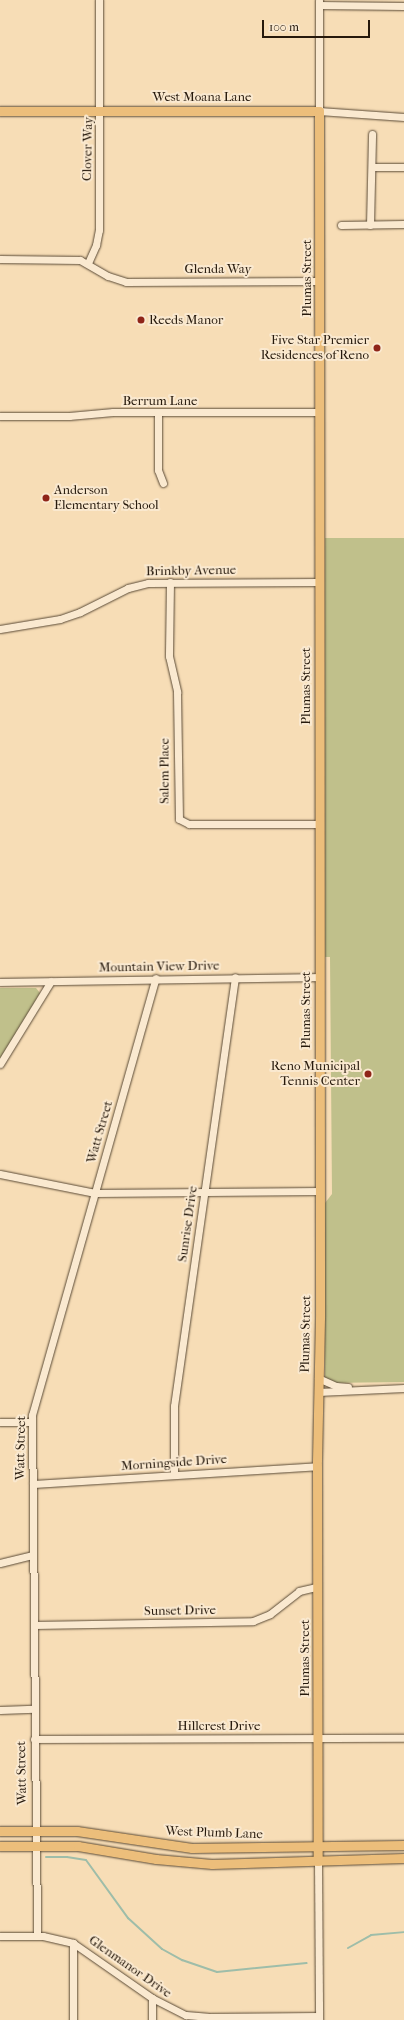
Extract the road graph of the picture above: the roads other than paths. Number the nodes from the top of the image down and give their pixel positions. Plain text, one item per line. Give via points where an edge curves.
1 (99, 0) edge
2 (320, 3) edge
3 (404, 6) edge
4 (101, 110) junction
5 (319, 110) junction
6 (0, 111) edge
7 (404, 117) edge
8 (372, 134) dead end
9 (372, 167) junction
10 (404, 167) edge
11 (404, 224) edge
12 (341, 225) dead end
13 (370, 225) junction
14 (0, 259) edge
15 (88, 263) junction
16 (320, 281) junction
17 (320, 412) junction
18 (158, 413) junction
19 (0, 416) edge
20 (163, 484) dead end
21 (170, 582) junction
22 (320, 582) junction
23 (0, 629) edge
24 (319, 824) junction
25 (235, 977) junction
26 (319, 977) junction
27 (156, 978) junction
28 (51, 981) junction
29 (0, 982) edge
30 (0, 1064) edge
31 (0, 1174) edge
32 (320, 1191) junction
33 (204, 1192) junction
34 (95, 1193) junction
35 (318, 1378) junction
36 (404, 1388) edge
37 (366, 1389) junction
38 (318, 1392) junction
39 (0, 1422) edge
40 (32, 1422) junction
41 (317, 1466) junction
42 (174, 1475) junction
43 (33, 1484) junction
44 (33, 1555) junction
45 (0, 1563) edge
46 (317, 1587) junction
47 (34, 1625) junction
48 (34, 1709) junction
49 (0, 1710) edge
50 (318, 1738) junction
51 (404, 1738) edge
52 (34, 1739) junction
53 (35, 1830) junction
54 (0, 1831) edge
55 (36, 1845) junction
56 (404, 1845) edge
57 (0, 1846) edge
58 (319, 1847) junction
59 (404, 1858) edge
60 (318, 1861) junction
61 (0, 1936) edge
62 (37, 1936) junction
63 (73, 1943) junction
64 (152, 1998) junction
65 (230, 2018) edge
66 (319, 2018) edge
67 (73, 2020) edge
68 (152, 2020) edge

1 - 4 street, Clover Way via 98,98
2 - 3 street
2 - 5 street, Plumas Street
4 - 5 main road, West Moana Lane
4 - 6 main road, West Moana Lane
4 - 15 street, Clover Way via 99,236
5 - 7 street, West Moana Lane
5 - 16 main road, Plumas Street
8 - 9 street
9 - 10 street
9 - 13 street
11 - 13 street
12 - 13 street
14 - 15 street via 71,259
15 - 16 street, Glenda Way via 117,280
16 - 17 main road, Plumas Street
17 - 18 street, Berrum Lane
17 - 22 main road, Plumas Street
18 - 19 street, Berrum Lane
18 - 20 street via 158,470
21 - 22 street, Brinkby Avenue
21 - 23 street, Brinkby Avenue via 132,586 60,619
21 - 24 street, Salem Place via 169,656 177,692 179,819 190,824
22 - 24 main road, Plumas Street
24 - 26 main road, Plumas Street
25 - 26 street, Mountain View Drive
25 - 27 street, Mountain View Drive
25 - 33 street, Sunrise Drive
26 - 32 main road, Plumas Street
27 - 28 street, Mountain View Drive
27 - 34 street, Watt Street
28 - 29 street, Mountain View Drive
28 - 30 street
31 - 34 street
32 - 33 street
32 - 35 main road, Plumas Street
33 - 34 street
33 - 42 street, Sunrise Drive via 174,1406
34 - 40 street, Watt Street
35 - 37 street via 336,1386
35 - 38 main road, Plumas Street
36 - 37 street
37 - 38 street
38 - 41 main road, Plumas Street
39 - 40 street
40 - 43 street, Watt Street
41 - 42 street, Morningside Drive
41 - 46 main road, Plumas Street
42 - 43 street, Morningside Drive
43 - 44 street, Watt Street
44 - 45 street
44 - 47 street, Watt Street
46 - 47 street, Sunset Drive via 299,1591 270,1614 253,1622
46 - 50 main road, Plumas Street
47 - 48 street, Watt Street
48 - 49 street
48 - 52 street, Watt Street
50 - 51 street, Hillcrest Drive
50 - 52 street, Hillcrest Drive
50 - 58 main road, Plumas Street
52 - 53 street, Watt Street
53 - 54 main road, West Plumb Lane
53 - 55 street, Watt Street
53 - 58 main road, West Plumb Lane via 78,1831 192,1848
55 - 57 main road
55 - 60 main road via 92,1847 191,1863
55 - 62 street, Watt Street
56 - 58 main road, West Plumb Lane
58 - 60 main road, Plumas Street
59 - 60 main road
60 - 66 street, Plumas Street
61 - 62 street, Glenmanor Drive
62 - 63 street, Glenmanor Drive
63 - 64 street, Glenmanor Drive
63 - 67 street
64 - 65 street, Glenmanor Drive via 186,2015
64 - 68 street
65 - 66 street, Glenmanor Drive

